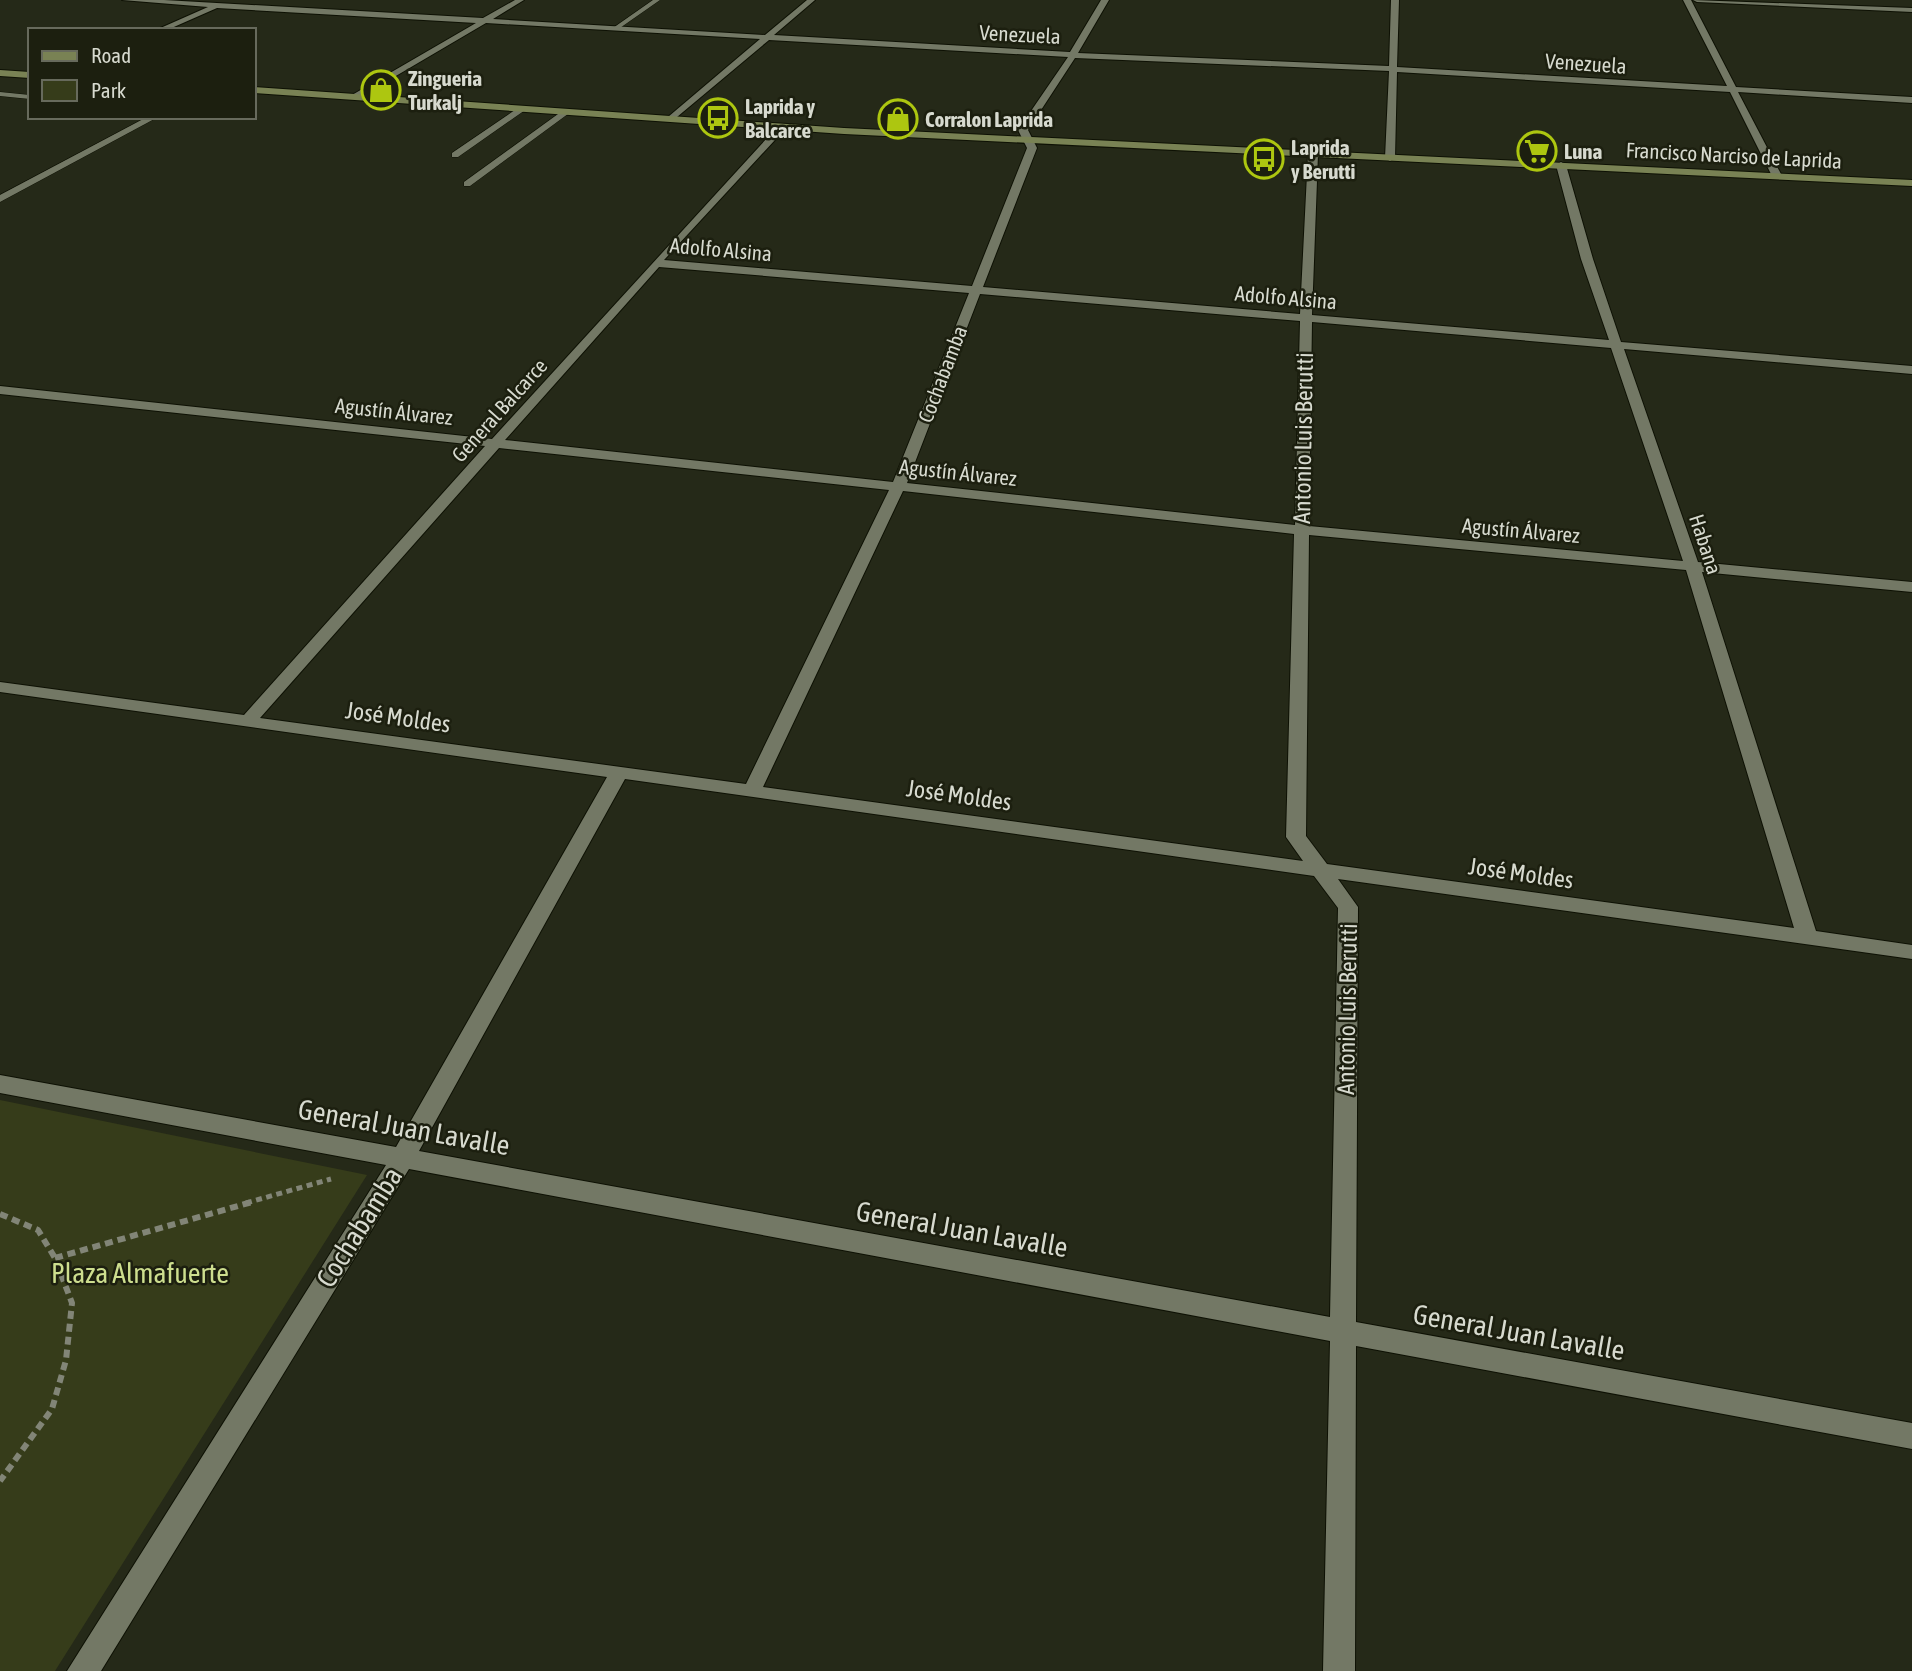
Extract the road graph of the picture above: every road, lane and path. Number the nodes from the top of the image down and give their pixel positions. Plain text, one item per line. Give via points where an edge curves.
1 (126, 0) edge
2 (229, 0) edge
3 (520, 0) edge
4 (657, 0) edge
5 (811, 0) edge
6 (1105, 0) edge
7 (1395, 0) edge
8 (1687, 0) edge
9 (1697, 0) edge
10 (217, 5) junction
11 (1912, 10) edge
12 (484, 21) junction
13 (165, 28) edge
14 (615, 29) junction
15 (767, 37) junction
16 (1073, 55) junction
17 (1395, 69) junction
18 (0, 73) edge
19 (28, 75) edge
20 (256, 90) edge
21 (1731, 90) junction
22 (0, 94) edge
23 (28, 97) edge
24 (355, 97) junction
25 (1912, 100) edge
26 (524, 108) junction
27 (568, 111) junction
28 (671, 118) junction
29 (150, 119) edge
30 (782, 127) junction
31 (1027, 138) junction
32 (1313, 154) junction
33 (455, 155) dead end
34 (1390, 158) junction
35 (1560, 165) junction
36 (1777, 176) junction
37 (1912, 183) edge
38 (467, 184) dead end
39 (0, 199) edge
40 (656, 263) junction
41 (975, 290) junction
42 (1306, 318) junction
43 (1617, 345) junction
44 (1912, 370) edge
45 (0, 390) edge
46 (497, 443) junction
47 (898, 487) junction
48 (1301, 530) junction
49 (1692, 566) junction
50 (1912, 587) edge
51 (0, 687) edge
52 (248, 721) junction
53 (619, 773) junction
54 (752, 791) junction
55 (1322, 870) junction
56 (1807, 937) junction
57 (1912, 952) edge
58 (0, 1084) edge
59 (402, 1158) junction
60 (335, 1178) dead end
61 (0, 1214) edge
62 (55, 1258) junction
63 (1342, 1331) junction
64 (1912, 1436) edge
65 (0, 1481) edge
66 (83, 1671) edge
67 (1339, 1671) edge

1 - 10 street, Venezuela
2 - 10 street
3 - 12 street
4 - 14 lane
5 - 15 street
6 - 16 street, Cochabamba
7 - 17 street
8 - 21 street
9 - 11 street
10 - 12 street, Venezuela
10 - 13 street
12 - 14 street, Venezuela
12 - 24 street
14 - 15 street, Venezuela
15 - 16 street, Venezuela
15 - 28 street
16 - 17 street, Venezuela
16 - 31 street, Cochabamba via 1023,130
17 - 21 street, Venezuela
17 - 34 street
18 - 19 main road
20 - 24 main road, Francisco Narciso de Laprida
21 - 25 street, Venezuela
21 - 36 street
22 - 23 lane
24 - 26 main road, Francisco Narciso de Laprida
26 - 27 main road, Francisco Narciso de Laprida
26 - 33 lane
27 - 28 main road, Francisco Narciso de Laprida
27 - 38 lane
28 - 30 main road, Francisco Narciso de Laprida
29 - 39 lane
30 - 31 main road, Francisco Narciso de Laprida
30 - 40 street, General Balcarce
31 - 32 main road, Francisco Narciso de Laprida
31 - 41 street, Cochabamba via 1032,148
32 - 34 main road, Francisco Narciso de Laprida
32 - 42 street, Antonio Luis Berutti
34 - 35 main road, Francisco Narciso de Laprida
35 - 36 main road, Francisco Narciso de Laprida
35 - 43 street, Habana
36 - 37 main road, Francisco Narciso de Laprida
40 - 41 street, Adolfo Alsina
40 - 46 street, General Balcarce
41 - 42 street, Adolfo Alsina
41 - 47 street, Cochabamba
42 - 43 street, Adolfo Alsina
42 - 48 street, Antonio Luis Berutti
43 - 44 street, Adolfo Alsina
43 - 49 street, Habana
45 - 46 street, Agustín Álvarez
46 - 47 street, Agustín Álvarez
46 - 52 street, General Balcarce
47 - 48 street, Agustín Álvarez
47 - 54 street, Cochabamba
48 - 49 street, Agustín Álvarez
48 - 55 street, Antonio Luis Berutti via 1296,837
49 - 50 street, Agustín Álvarez
49 - 56 street, Habana
51 - 52 street, José Moldes
52 - 53 street, José Moldes
53 - 54 street, José Moldes
53 - 59 street, Cochabamba
54 - 55 street, José Moldes
55 - 56 street, José Moldes
55 - 63 street, Antonio Luis Berutti via 1348,907
56 - 57 street, José Moldes
58 - 59 street, General Juan Lavalle
59 - 63 street, General Juan Lavalle
59 - 66 street, Cochabamba
60 - 62 path
61 - 62 path via 38,1230
62 - 65 path via 72,1303 66,1360 52,1409
63 - 64 street, General Juan Lavalle
63 - 67 street, Antonio Luis Berutti

